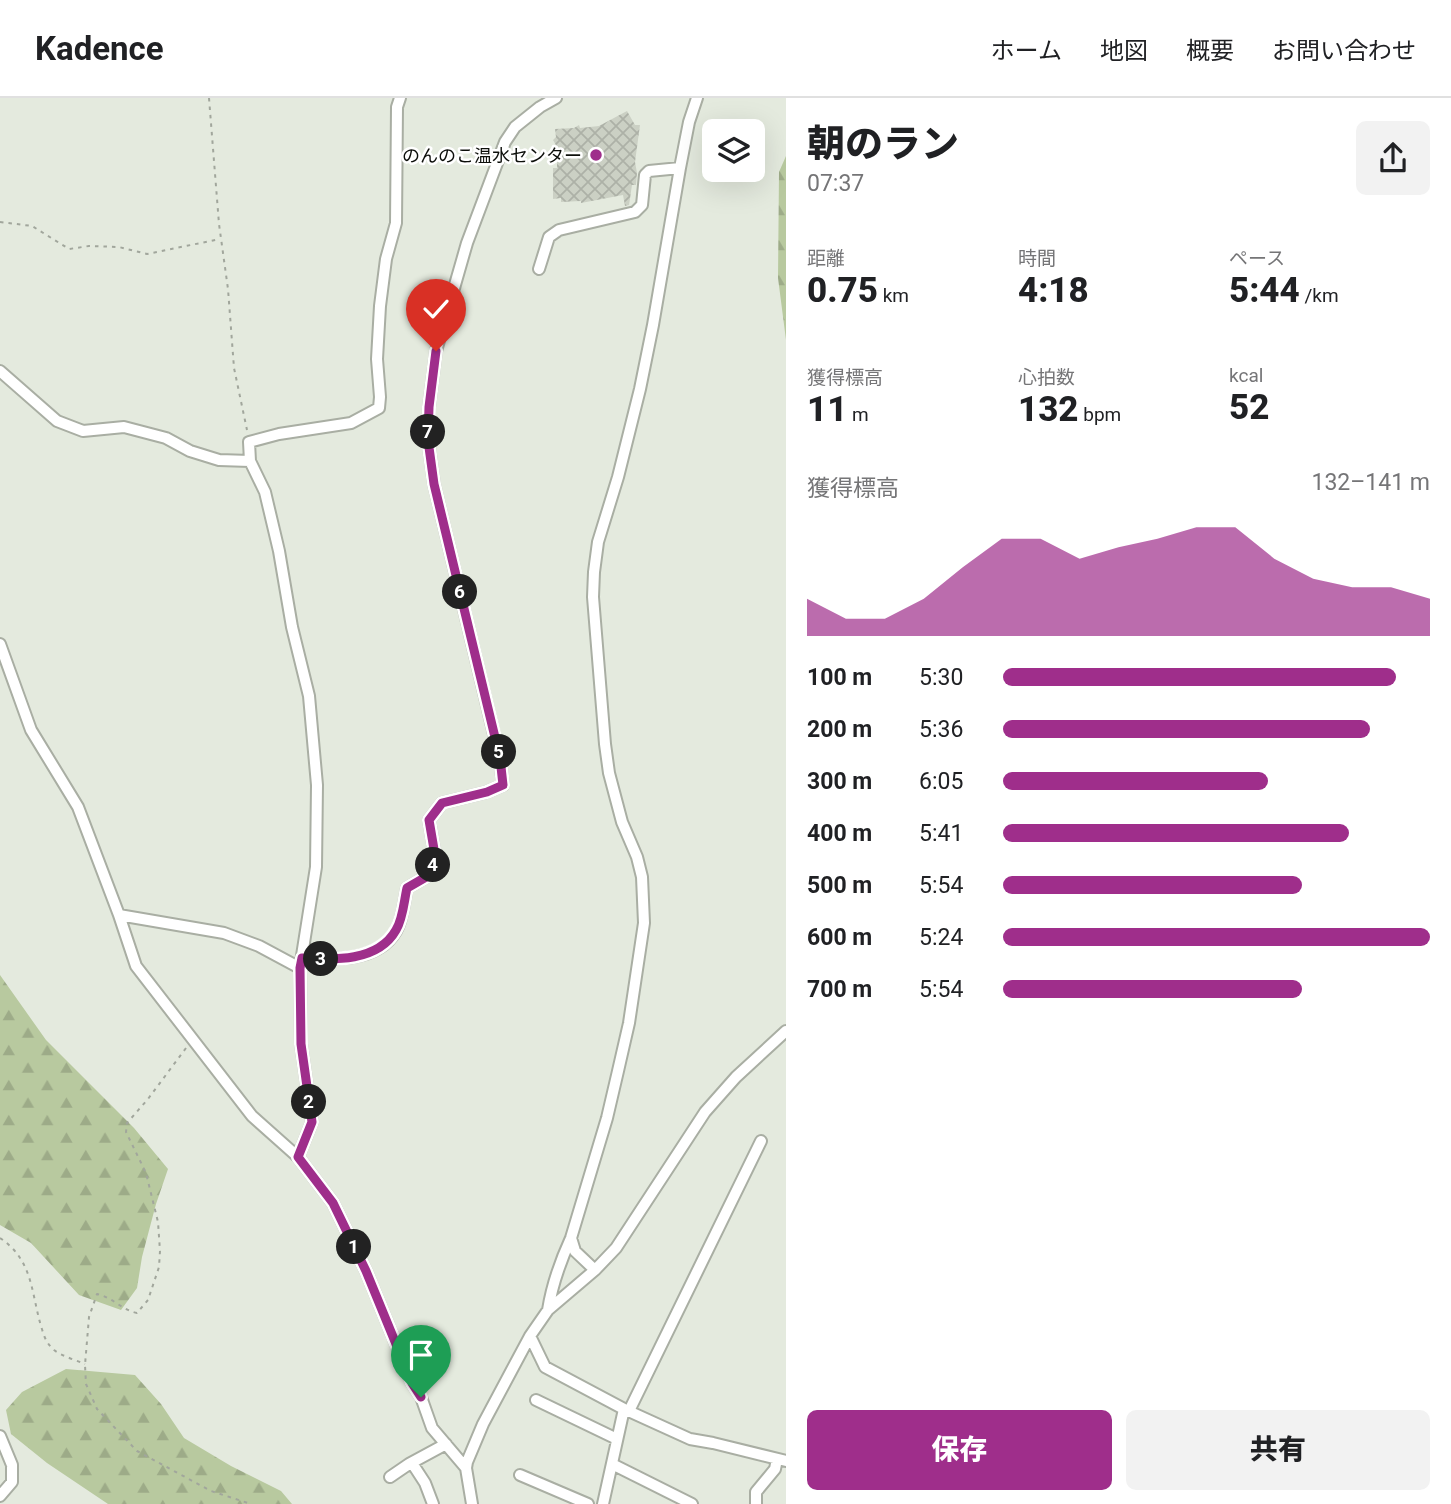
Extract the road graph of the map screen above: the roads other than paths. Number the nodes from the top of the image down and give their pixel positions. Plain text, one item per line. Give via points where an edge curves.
1 (400, 98) edge
2 (556, 98) edge
3 (697, 98) edge
4 (680, 168) junction
5 (539, 269) dead end
6 (0, 370) edge
7 (250, 461) junction
8 (0, 644) edge
9 (119, 915) junction
10 (301, 963) junction
11 (786, 1031) edge
12 (761, 1141) dead end
13 (298, 1157) junction
14 (570, 1238) junction
15 (595, 1270) junction
16 (548, 1310) junction
17 (530, 1336) junction
18 (536, 1400) dead end
19 (627, 1410) junction
20 (0, 1436) edge
21 (617, 1439) junction
22 (446, 1444) junction
23 (781, 1460) edge
24 (412, 1463) junction
25 (612, 1464) junction
26 (466, 1468) junction
27 (520, 1475) dead end
28 (390, 1477) dead end
29 (0, 1496) edge
30 (433, 1504) edge
31 (472, 1504) edge
32 (587, 1504) edge
33 (603, 1504) edge
34 (692, 1504) edge
35 (756, 1504) edge

1 - 7 street via 396,223 380,306 379,408 351,422 250,442
2 - 10 street via 515,127 505,142 463,255 436,351 429,407 434,484 503,785 442,803 429,820 436,861 426,877 407,888 398,929 386,945 355,957
3 - 4 street
4 - 5 street via 649,171 642,205 635,212 559,230 549,237
4 - 14 street via 640,389 594,572 607,763 614,799 642,877 644,923 618,1072
6 - 7 street via 57,421 83,431 124,427 219,460
7 - 10 street via 265,492 309,696 317,785 316,867
8 - 9 street via 31,730 78,807
9 - 10 street via 224,933
9 - 13 street via 136,966 252,1116
10 - 13 street via 301,1044 312,1122
11 - 15 street via 705,1112 616,1248
12 - 19 street
13 - 22 street via 333,1203 432,1428
14 - 15 street via 575,1251
14 - 16 street
15 - 16 street
16 - 17 street
17 - 19 street via 545,1367
17 - 26 street via 483,1424
18 - 21 street
19 - 21 street
19 - 23 street via 690,1439
20 - 29 street via 12,1465 12,1482
21 - 25 street
22 - 24 street
22 - 26 street
23 - 35 street via 756,1492
24 - 28 street
24 - 30 street
25 - 33 street
25 - 34 street
26 - 31 street
27 - 32 street

